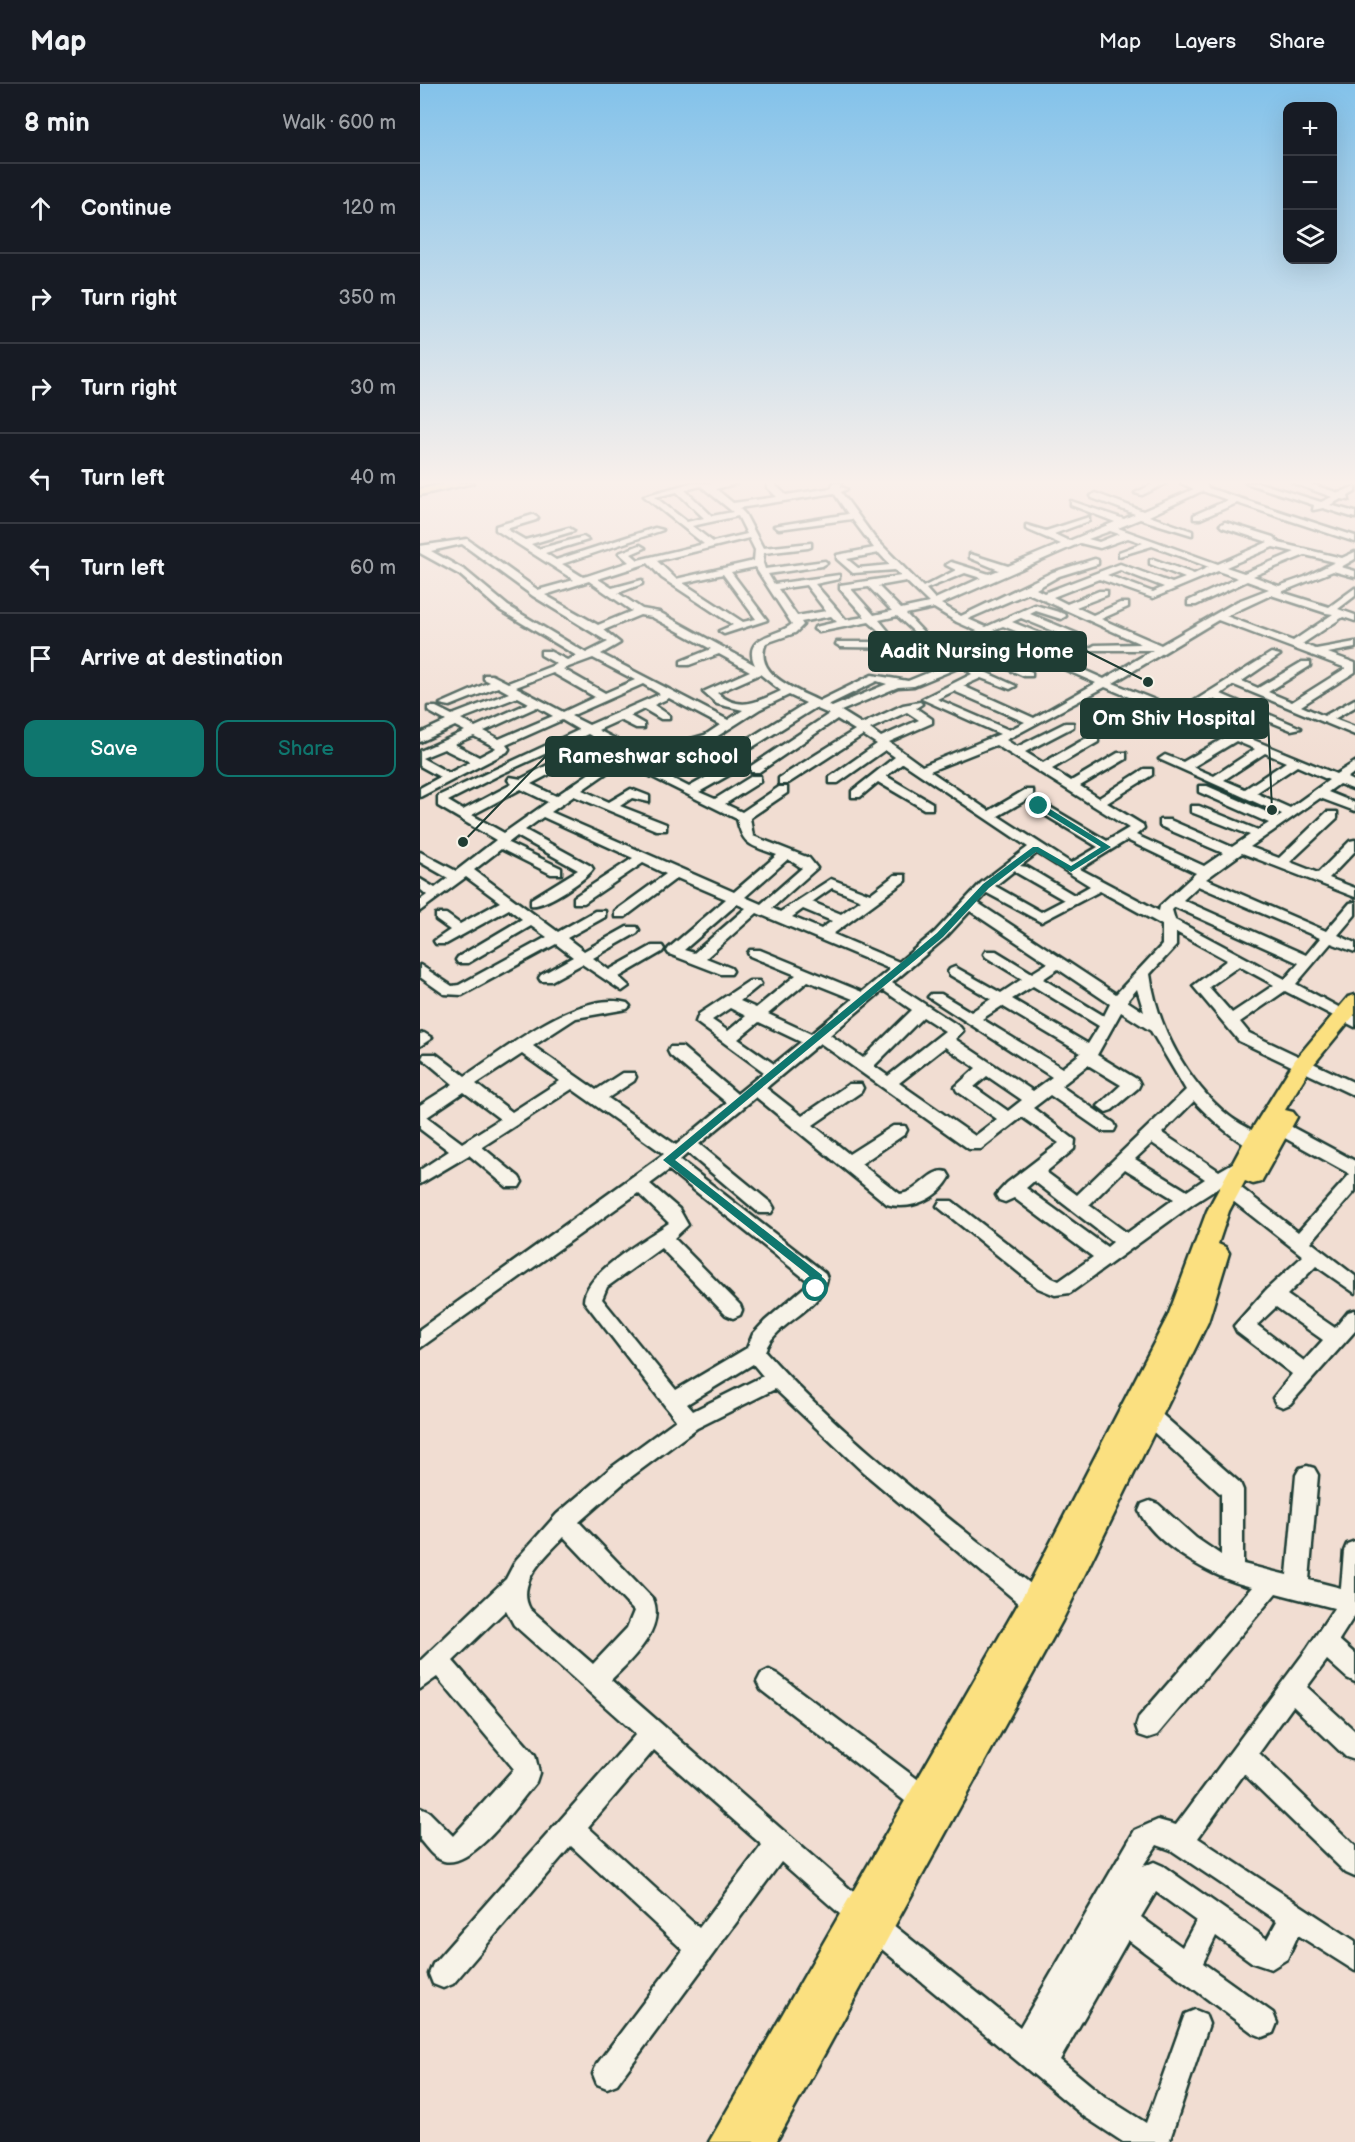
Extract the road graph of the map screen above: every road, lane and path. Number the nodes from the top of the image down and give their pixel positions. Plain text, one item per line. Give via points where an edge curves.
1 (470, 579) edge
2 (516, 579) edge
3 (633, 579) edge
4 (672, 579) edge
5 (692, 579) edge
6 (736, 579) edge
7 (768, 579) edge
8 (825, 579) edge
9 (902, 579) edge
10 (909, 579) edge
11 (920, 579) edge
12 (944, 579) edge
13 (989, 579) edge
14 (1047, 579) edge
15 (1068, 579) edge
16 (1087, 579) edge
17 (1108, 579) edge
18 (1154, 579) edge
19 (1193, 579) edge
20 (1243, 579) edge
21 (1247, 579) edge
22 (1303, 579) edge
23 (586, 580) joint
24 (675, 582) junction
25 (809, 582) junction
26 (1077, 583) junction
27 (871, 584) junction
28 (773, 587) junction
29 (928, 587) junction
30 (1174, 587) junction
31 (1028, 589) junction
32 (1275, 591) junction
33 (1355, 591) edge
34 (610, 592) junction
35 (1104, 593) dead end
36 (537, 594) junction
37 (1044, 597) junction
38 (938, 603) junction
39 (1192, 603) dead end
40 (1125, 605) dead end
41 (1068, 608) junction
42 (639, 612) junction
43 (834, 612) junction
44 (1336, 612) junction
45 (899, 614) junction
46 (1020, 614) junction
47 (1219, 616) junction
48 (965, 617) junction
49 (781, 618) junction
50 (1092, 618) junction
51 (1355, 618) edge
52 (873, 619) junction
53 (1003, 622) junction
54 (844, 624) junction
55 (742, 626) junction
56 (990, 628) junction
57 (597, 629) junction
58 (819, 629) dead end
59 (724, 631) dead end
60 (885, 632) dead end
61 (1104, 634) dead end
62 (922, 636) dead end
63 (1074, 636) dead end
64 (1052, 642) dead end
65 (1011, 643) junction
66 (841, 644) dead end
67 (1295, 644) junction
68 (1355, 645) edge
69 (1095, 648) dead end
70 (1159, 648) junction
71 (719, 650) junction
72 (1317, 652) junction
73 (545, 654) dead end
74 (590, 655) junction
75 (983, 656) junction
76 (1275, 656) dead end
77 (685, 663) dead end
78 (566, 664) junction
79 (1306, 664) dead end
80 (961, 665) junction
81 (1355, 667) edge
82 (554, 669) junction
83 (760, 671) junction
84 (980, 674) junction
85 (1028, 674) dead end
86 (644, 680) junction
87 (1107, 681) junction
88 (1233, 681) junction
89 (897, 684) junction
90 (503, 685) junction
91 (1010, 686) dead end
92 (955, 687) junction
93 (789, 690) junction
94 (1259, 692) junction
95 (671, 693) junction
96 (1212, 694) junction
97 (604, 698) junction
98 (928, 699) junction
99 (1355, 702) edge
100 (537, 703) junction
101 (446, 704) dead end
102 (644, 704) junction
103 (885, 706) junction
104 (1293, 706) junction
105 (825, 708) junction
106 (432, 709) dead end
107 (752, 709) junction
108 (1187, 710) junction
109 (620, 715) junction
110 (562, 716) junction
111 (665, 717) dead end
112 (453, 720) junction
113 (1325, 720) junction
114 (1034, 722) junction
115 (728, 725) junction
116 (1070, 725) dead end
117 (640, 726) dead end
118 (587, 729) junction
119 (862, 729) junction
120 (1295, 729) dead end
121 (472, 731) junction
122 (1355, 731) edge
123 (1235, 737) junction
124 (420, 738) edge
125 (1005, 738) junction
126 (1094, 738) dead end
127 (606, 739) junction
128 (883, 743) junction
129 (444, 744) junction
130 (499, 744) junction
131 (1264, 749) junction
132 (1017, 752) junction
133 (420, 755) edge
134 (1122, 756) dead end
135 (903, 757) junction
136 (634, 759) junction
137 (1165, 759) dead end
138 (420, 761) edge
139 (480, 762) junction
140 (1295, 762) junction
141 (1184, 767) junction
142 (1044, 768) junction
143 (922, 770) junction
144 (497, 771) junction
145 (1148, 772) dead end
146 (1348, 774) edge
147 (878, 777) junction
148 (450, 778) junction
149 (834, 780) dead end
150 (1216, 780) junction
151 (521, 784) junction
152 (1071, 786) junction
153 (1355, 786) edge
154 (1203, 789) dead end
155 (571, 790) junction
156 (689, 792) junction
157 (420, 793) edge
158 (1029, 793) dead end
159 (1318, 793) junction
160 (856, 794) dead end
161 (1246, 794) junction
162 (645, 799) dead end
163 (556, 801) junction
164 (1099, 803) junction
165 (716, 804) junction
166 (928, 806) dead end
167 (1039, 806) dead end
168 (610, 807) junction
169 (1355, 807) edge
170 (1195, 809) dead end
171 (540, 812) junction
172 (1292, 813) junction
173 (462, 815) junction
174 (1332, 815) dead end
175 (989, 816) junction
176 (744, 817) junction
177 (1278, 822) junction
178 (1165, 823) dead end
179 (661, 826) dead end
180 (516, 830) junction
181 (1127, 835) junction
182 (1260, 836) junction
183 (502, 841) junction
184 (1355, 844) edge
185 (1107, 847) junction
186 (1036, 848) junction
187 (1237, 850) junction
188 (786, 854) junction
189 (420, 856) edge
190 (642, 858) junction
191 (1282, 863) junction
192 (1071, 869) junction
193 (1022, 870) dead end
194 (556, 871) dead end
195 (676, 873) junction
196 (461, 874) junction
197 (1201, 876) junction
198 (900, 878) dead end
199 (1320, 879) junction
200 (420, 883) edge
201 (986, 886) junction
202 (1100, 886) junction
203 (1355, 893) edge
204 (435, 894) junction
205 (734, 898) junction
206 (871, 899) junction
207 (579, 900) dead end
208 (1075, 900) junction
209 (1173, 901) junction
210 (536, 902) dead end
211 (509, 903) junction
212 (802, 903) junction
213 (968, 903) junction
214 (1355, 906) edge
215 (420, 907) edge
216 (758, 908) junction
217 (600, 914) dead end
218 (620, 914) dead end
219 (441, 917) dead end
220 (781, 918) junction
221 (531, 920) junction
222 (842, 920) junction
223 (1169, 924) junction
224 (632, 930) dead end
225 (460, 931) junction
226 (822, 935) junction
227 (1328, 938) junction
228 (556, 939) junction
229 (441, 941) dead end
230 (1355, 948) edge
231 (657, 949) dead end
232 (755, 953) dead end
233 (991, 954) dead end
234 (583, 958) junction
235 (696, 959) junction
236 (463, 960) dead end
237 (1237, 960) junction
238 (1308, 961) junction
239 (1059, 962) junction
240 (901, 968) junction
241 (421, 971) edge
242 (726, 971) dead end
243 (956, 972) dead end
244 (1143, 973) junction
245 (807, 974) junction
246 (609, 976) junction
247 (546, 978) dead end
248 (1033, 980) junction
249 (882, 983) junction
250 (754, 984) dead end
251 (1286, 985) junction
252 (622, 986) dead end
253 (936, 997) dead end
254 (864, 998) junction
255 (1002, 999) junction
256 (728, 1001) junction
257 (1119, 1001) junction
258 (622, 1006) dead end
259 (923, 1008) junction
260 (757, 1016) junction
261 (1352, 1016) edge
262 (972, 1019) junction
263 (1232, 1020) junction
264 (1107, 1024) junction
265 (1158, 1030) junction
266 (816, 1038) junction
267 (728, 1039) junction
268 (945, 1040) junction
269 (523, 1047) junction
270 (676, 1051) dead end
271 (1090, 1054) junction
272 (430, 1058) dead end
273 (864, 1066) junction
274 (1308, 1067) junction
275 (987, 1068) junction
276 (775, 1072) junction
277 (628, 1077) dead end
278 (571, 1082) junction
279 (1057, 1082) junction
280 (890, 1083) junction
281 (466, 1084) junction
282 (756, 1088) junction
283 (855, 1088) dead end
284 (1355, 1090) edge
285 (1195, 1091) junction
286 (595, 1099) junction
287 (737, 1103) junction
288 (1107, 1106) dead end
289 (1021, 1109) junction
290 (420, 1113) edge
291 (420, 1120) edge
292 (512, 1120) junction
293 (802, 1124) junction
294 (1108, 1127) dead end
295 (899, 1130) dead end
296 (1152, 1135) junction
297 (1263, 1141) junction
298 (465, 1149) junction
299 (677, 1153) junction
300 (1125, 1161) junction
301 (849, 1163) junction
302 (1354, 1170) edge
303 (1034, 1172) junction
304 (941, 1177) dead end
305 (420, 1178) edge
306 (513, 1182) dead end
307 (638, 1183) junction
308 (1230, 1188) junction
309 (1187, 1199) junction
310 (1078, 1205) junction
311 (946, 1206) dead end
312 (765, 1208) dead end
313 (663, 1239) junction
314 (1127, 1243) junction
315 (1299, 1244) junction
316 (1315, 1256) junction
317 (1107, 1257) junction
318 (1355, 1286) edge
319 (1273, 1295) junction
320 (733, 1310) dead end
321 (1355, 1318) edge
322 (1336, 1339) junction
323 (420, 1340) edge
324 (755, 1353) junction
325 (1306, 1373) junction
326 (777, 1378) junction
327 (1283, 1398) dead end
328 (673, 1402) junction
329 (1143, 1409) junction
330 (690, 1422) junction
331 (1307, 1475) dead end
332 (1150, 1511) dead end
333 (564, 1522) junction
334 (1355, 1551) edge
335 (1232, 1572) junction
336 (1271, 1582) junction
337 (514, 1587) junction
338 (1297, 1588) junction
339 (1035, 1602) junction
340 (1353, 1602) edge
341 (1325, 1643) junction
342 (428, 1669) edge
343 (1355, 1670) edge
344 (594, 1681) junction
345 (769, 1682) dead end
346 (1292, 1689) junction
347 (1148, 1726) dead end
348 (653, 1733) junction
349 (1355, 1748) edge
350 (1243, 1755) junction
351 (923, 1799) junction
352 (420, 1821) edge
353 (570, 1828) junction
354 (1180, 1841) junction
355 (779, 1843) junction
356 (1355, 1864) edge
357 (1212, 1916) junction
358 (1293, 1916) junction
359 (867, 1919) junction
360 (1124, 1921) junction
361 (701, 1948) junction
362 (1352, 1950) edge
363 (1187, 1967) junction
364 (444, 1974) dead end
365 (1263, 2023) dead end
366 (1195, 2024) dead end
367 (1032, 2056) junction
368 (607, 2074) dead end
369 (728, 2142) edge
370 (756, 2142) edge
371 (1152, 2142) edge

1 - 74 street via 504,608
2 - 36 street
3 - 34 street via 639,582
4 - 24 street
5 - 24 street
6 - 49 street
7 - 28 street
8 - 25 street
9 - 27 street
10 - 38 street
11 - 29 street
12 - 29 street
13 - 38 street
14 - 31 street
15 - 26 street
16 - 26 street
17 - 30 street via 1149,595
18 - 30 street
19 - 30 street
20 - 39 street
21 - 32 street
22 - 32 street
23 - 34 street
23 - 36 street
24 - 55 street
25 - 28 street
25 - 43 street
26 - 37 street
27 - 45 street
27 - 52 street via 844,587
28 - 49 street
29 - 38 street
31 - 37 street
31 - 48 street
32 - 44 street
32 - 47 street via 1249,599
33 - 44 street
34 - 42 street
35 - 41 street
36 - 57 street
37 - 41 street
38 - 45 street
38 - 48 street
38 - 65 street via 961,620
40 - 50 street
41 - 50 street
42 - 57 street
42 - 71 street via 655,614
43 - 49 street
43 - 54 street
44 - 51 street
44 - 67 street
45 - 52 street
45 - 62 street
46 - 53 street
46 - 61 street via 1039,608
46 - 63 street
47 - 67 street
47 - 70 street
48 - 56 street
49 - 55 street
49 - 83 street via 798,625 762,641 757,652
50 - 70 street
52 - 54 street
52 - 60 street
53 - 56 street
53 - 64 street
54 - 58 street
55 - 59 street
56 - 65 street
57 - 74 street via 615,643
65 - 66 street
65 - 75 street
65 - 87 street
67 - 72 street
68 - 72 street
69 - 70 street
70 - 87 street
71 - 77 street
71 - 83 street
72 - 81 street
73 - 78 street
74 - 78 street
74 - 86 street
75 - 80 street
75 - 85 street
76 - 88 street
78 - 82 street
79 - 94 street
80 - 84 street
80 - 89 street via 910,684
81 - 104 street
82 - 90 street
82 - 97 street
83 - 93 street
83 - 107 street via 709,692 721,702
84 - 91 street
84 - 92 street
86 - 95 street
86 - 97 street
87 - 108 street
87 - 114 street
87 - 123 street
88 - 94 street
88 - 96 street
89 - 103 street
89 - 105 street via 876,677
90 - 100 street
90 - 101 street
90 - 112 street
92 - 98 street
92 - 114 street
93 - 105 street
93 - 107 street
94 - 104 street
95 - 102 street
95 - 115 street
96 - 108 street
96 - 120 street
97 - 110 street
98 - 103 street
98 - 125 street
99 - 113 street
100 - 110 street
100 - 121 street
102 - 109 street
102 - 111 street
103 - 105 street
103 - 119 street
103 - 128 street via 928,721
104 - 113 street
105 - 119 street
105 - 156 street via 733,761
105 - 165 street via 756,774
106 - 112 street
107 - 115 street
108 - 146 street
109 - 117 street
109 - 118 street
110 - 118 street
110 - 130 street
112 - 121 street
112 - 124 street
113 - 122 street
114 - 125 street
115 - 136 street via 709,737
116 - 132 street
118 - 127 street
118 - 144 street
119 - 128 street
119 - 176 street
121 - 129 street
121 - 130 street
123 - 131 street
123 - 141 street
125 - 132 street
125 - 143 street
126 - 142 street
127 - 136 street
127 - 151 street
128 - 135 street
128 - 149 street
129 - 133 street
129 - 139 street
130 - 139 street via 503,749
131 - 140 street
131 - 150 street
132 - 142 street
134 - 152 street
135 - 143 street
135 - 147 street
136 - 155 street via 604,769
136 - 156 street
137 - 141 street
138 - 148 street
139 - 148 street
140 - 146 street
140 - 161 street
141 - 150 street
142 - 152 street
143 - 175 street
144 - 151 street
144 - 173 street via 441,799 442,804
145 - 164 street
146 - 153 street
146 - 159 street
147 - 160 street
147 - 166 street
148 - 157 street
150 - 161 street
151 - 163 street
151 - 173 street
152 - 164 street
154 - 177 street
155 - 163 street
155 - 168 street
156 - 165 street
158 - 175 street
159 - 169 street
159 - 172 street
161 - 172 street
162 - 168 street via 631,793
163 - 171 street
164 - 181 street via 1138,828
165 - 176 street
167 - 185 street
168 - 179 street
170 - 182 street
171 - 180 street
171 - 190 street
172 - 177 street
173 - 183 street
174 - 191 street
175 - 186 street
176 - 188 street via 750,840
177 - 182 street
178 - 187 street
180 - 183 street
180 - 210 street via 586,869
181 - 185 street
181 - 197 street
182 - 187 street
183 - 194 street
183 - 196 street
184 - 199 street
185 - 192 street
186 - 192 street
186 - 201 street
187 - 191 street
187 - 197 street
188 - 205 street
188 - 216 street via 810,867
189 - 196 street
190 - 195 street
190 - 207 street
191 - 199 street
192 - 202 street
193 - 208 street
195 - 205 street
195 - 218 street
196 - 204 street
196 - 211 street
197 - 209 street
197 - 227 street
198 - 206 street
199 - 203 street
200 - 204 street
201 - 208 street via 1041,918
201 - 213 street
202 - 208 street
202 - 223 street
204 - 215 street
205 - 216 street
205 - 235 street via 674,951
206 - 212 street via 831,883
206 - 222 street
209 - 223 street via 1164,909
209 - 238 street
211 - 221 street
211 - 225 street
212 - 220 street
212 - 222 street
213 - 239 street
213 - 240 street via 940,935
214 - 227 street
216 - 220 street
216 - 235 street
217 - 228 street
219 - 225 street
220 - 226 street
221 - 228 street
221 - 236 street
222 - 226 street
223 - 237 street
223 - 244 street via 1169,946
224 - 234 street
225 - 229 street
226 - 240 street
227 - 230 street
227 - 238 street
228 - 234 street
228 - 241 street via 462,990 449,991
231 - 246 street
232 - 245 street
233 - 248 street
234 - 246 street
234 - 247 street
235 - 242 street
237 - 251 street
237 - 263 street via 1200,986
238 - 251 street
239 - 248 street
239 - 257 street
240 - 249 street
243 - 255 street
244 - 257 street
244 - 265 street via 1143,993
245 - 254 street
245 - 260 street
246 - 252 street
248 - 255 street
248 - 264 street
249 - 254 street
249 - 259 street
250 - 256 street
251 - 261 street
251 - 263 street
253 - 262 street
254 - 266 street
255 - 262 street
255 - 271 street
256 - 260 street
256 - 267 street via 704,1018 704,1022
257 - 264 street
257 - 265 street
258 - 269 street via 572,1014
259 - 268 street via 955,1031
259 - 273 street
260 - 266 street
260 - 267 street
261 - 274 main road
262 - 279 street
263 - 274 street via 1244,1037
264 - 271 street
265 - 285 street
266 - 273 street
266 - 276 street
267 - 276 street
268 - 275 street
268 - 280 street
269 - 278 street
269 - 281 street
270 - 287 street
271 - 279 street
271 - 288 street via 1132,1084
272 - 281 street
273 - 280 street
274 - 284 street
274 - 297 main road
275 - 289 street
275 - 289 street via 963,1087 965,1090
276 - 282 street
277 - 286 street
278 - 286 street
278 - 292 street
279 - 289 street
279 - 294 street
280 - 289 street via 975,1145
281 - 290 street
281 - 292 street
282 - 287 street
282 - 293 street
283 - 293 street
285 - 296 street
285 - 297 street via 1215,1113
286 - 299 street
287 - 299 street
289 - 303 street via 1068,1142
291 - 298 street
292 - 298 street
293 - 301 street
295 - 301 street
296 - 300 street
296 - 308 street
297 - 302 street
297 - 308 main road
298 - 305 street
298 - 306 street
299 - 307 street
299 - 312 street
299 - 324 street via 818,1278 816,1289 772,1327
300 - 309 street
300 - 310 street
301 - 304 street via 903,1202 926,1191
302 - 315 street
303 - 310 street
303 - 317 street via 1009,1191
307 - 313 street via 678,1220 679,1226
307 - 323 street
308 - 309 street
308 - 315 street
308 - 329 main road via 1229,1216 1196,1322
309 - 314 street
310 - 314 street
311 - 317 street via 1055,1288 1063,1288
313 - 320 street
313 - 328 street via 600,1281 593,1292 593,1302
314 - 317 street
315 - 316 street
316 - 318 street
316 - 319 street
319 - 322 street
319 - 325 street via 1244,1326
321 - 322 street
322 - 325 street
324 - 326 street
324 - 328 street
325 - 327 street
326 - 330 street
326 - 339 street via 870,1465
328 - 330 street
329 - 335 street via 1232,1490
329 - 339 main road
329 - 359 main road via 1052,1611
330 - 333 street via 652,1446
331 - 338 street
332 - 335 street via 1193,1552
333 - 337 street via 530,1561
333 - 344 street via 645,1607 647,1616 642,1628
334 - 340 street
335 - 336 street
336 - 338 street
336 - 347 street
337 - 342 street
337 - 344 street via 514,1601 522,1617
338 - 340 street
339 - 351 main road
340 - 341 street
341 - 343 street
341 - 346 street
342 - 352 street via 526,1764 527,1773 467,1842 454,1849 444,1848
344 - 348 street
345 - 351 street
346 - 349 street
346 - 350 street
348 - 353 street
348 - 355 street
350 - 354 street
350 - 356 street
351 - 359 main road
353 - 361 street
353 - 364 street
354 - 358 street
354 - 367 street via 1162,1831 1144,1839
355 - 359 street
355 - 361 street
357 - 358 street via 1271,1955
357 - 360 street via 1154,1875
357 - 363 street
358 - 362 street
359 - 367 street
359 - 369 main road
359 - 370 main road
360 - 363 street
360 - 367 street
361 - 368 street
363 - 365 street
366 - 371 street
367 - 371 street via 1095,2107

